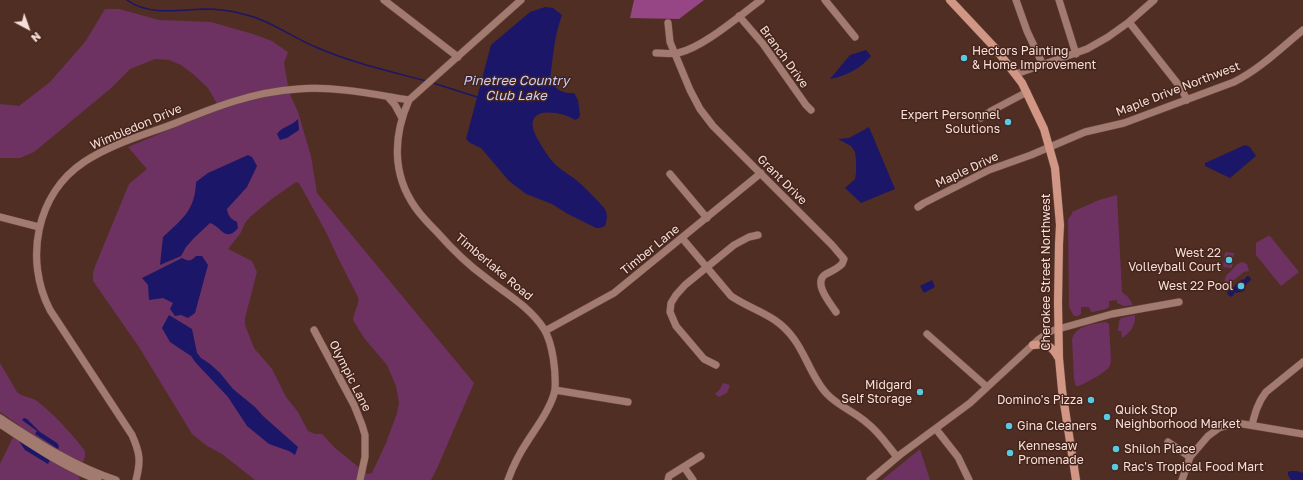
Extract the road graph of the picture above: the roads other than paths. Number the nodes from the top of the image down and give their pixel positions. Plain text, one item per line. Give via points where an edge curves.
1 (384, 0) edge
2 (521, 0) edge
3 (761, 0) edge
4 (825, 0) edge
5 (950, 0) edge
6 (1016, 0) edge
7 (1059, 0) edge
8 (1154, 0) edge
9 (739, 16) junction
10 (1129, 22) junction
11 (668, 23) dead end
12 (1303, 30) edge
13 (855, 37) dead end
14 (656, 53) dead end
15 (676, 53) junction
16 (1076, 54) junction
17 (458, 57) junction
18 (1043, 65) junction
19 (1016, 74) junction
20 (1027, 92) junction
21 (388, 97) junction
22 (409, 100) junction
23 (1187, 100) junction
24 (811, 110) dead end
25 (402, 118) junction
26 (981, 118) dead end
27 (1050, 148) junction
28 (761, 173) junction
29 (670, 174) dead end
30 (918, 207) dead end
31 (0, 217) edge
32 (707, 218) junction
33 (39, 228) junction
34 (758, 235) dead end
35 (682, 238) junction
36 (707, 268) junction
37 (1179, 302) dead end
38 (836, 312) dead end
39 (1058, 328) junction
40 (314, 330) dead end
41 (545, 330) junction
42 (927, 334) dead end
43 (1033, 345) junction
44 (1059, 358) junction
45 (1303, 362) edge
46 (716, 365) dead end
47 (987, 387) junction
48 (554, 390) junction
49 (628, 402) dead end
50 (0, 418) edge
51 (0, 424) edge
52 (1252, 425) junction
53 (936, 429) junction
54 (1303, 434) edge
55 (1168, 442) dead end
56 (701, 456) dead end
57 (897, 457) junction
58 (1190, 457) junction
59 (684, 467) junction
60 (98, 480) edge
61 (116, 480) edge
62 (136, 480) edge
63 (360, 480) edge
64 (508, 480) edge
65 (668, 480) edge
66 (693, 480) edge
67 (870, 480) edge
68 (969, 480) edge
69 (1076, 480) edge
70 (1182, 480) edge

1 - 17 street
2 - 17 street, Timberlake Road
3 - 9 street
4 - 13 street
5 - 19 main road, Cherokee Street Northwest
6 - 18 street
7 - 16 street
8 - 10 street
9 - 15 street via 709,38
9 - 24 street, Branch Drive via 763,44
10 - 16 street
10 - 23 street via 1181,88
11 - 15 street, Grant Drive via 670,42
12 - 23 street, Maple Drive Northwest via 1247,76
14 - 15 street
15 - 28 street, Grant Drive via 700,109 713,126
16 - 18 street
17 - 22 street, Timberlake Road
18 - 19 street
19 - 20 main road, Cherokee Street Northwest
20 - 26 street
20 - 27 main road, Cherokee Street Northwest via 1042,123
21 - 22 street, Wimbledon Drive
21 - 25 street
21 - 33 street, Wimbledon Drive via 316,88 266,92 223,104 101,152 83,163 55,193
22 - 25 street, Timberlake Road
23 - 27 street, Maple Drive Northwest via 1124,122 1090,130
25 - 41 street, Timberlake Road via 396,142 398,168 408,196 415,207 453,250 520,302
27 - 30 street, Maple Drive via 988,170
27 - 39 main road, Cherokee Street Northwest via 1057,176 1060,212
28 - 32 street, Timber Lane
28 - 38 street, Grant Drive via 833,243 844,259 842,264 826,274 820,283
29 - 32 street
31 - 33 street
32 - 35 street, Timber Lane
33 - 62 street, Wimbledon Drive via 37,269 44,299 132,435 140,456
34 - 36 street via 734,245
35 - 36 street
35 - 41 street, Timber Lane via 614,294
36 - 46 street via 676,294 671,302 670,312 676,326 704,359
36 - 57 street via 731,296 770,316 788,331 826,394 868,423
37 - 39 street via 1112,314
39 - 43 street
39 - 44 main road, Cherokee Street Northwest
40 - 63 street, Olympic Lane via 362,425 365,435 365,457
41 - 48 street, Timberlake Road via 551,348
42 - 47 street
43 - 44 main road via 1048,346
43 - 47 street
44 - 69 main road, Cherokee Street Northwest
45 - 52 street via 1266,392 1256,410
47 - 53 street
48 - 49 street
48 - 64 street, Timberlake Road via 542,420 514,465
50 - 61 street via 63,458
51 - 60 street via 69,468
52 - 54 street
52 - 58 street via 1237,423 1219,428 1208,436
53 - 57 street
53 - 68 street via 958,457
55 - 58 street
56 - 59 street
57 - 67 street
58 - 70 street
59 - 65 street via 669,476
59 - 66 street

